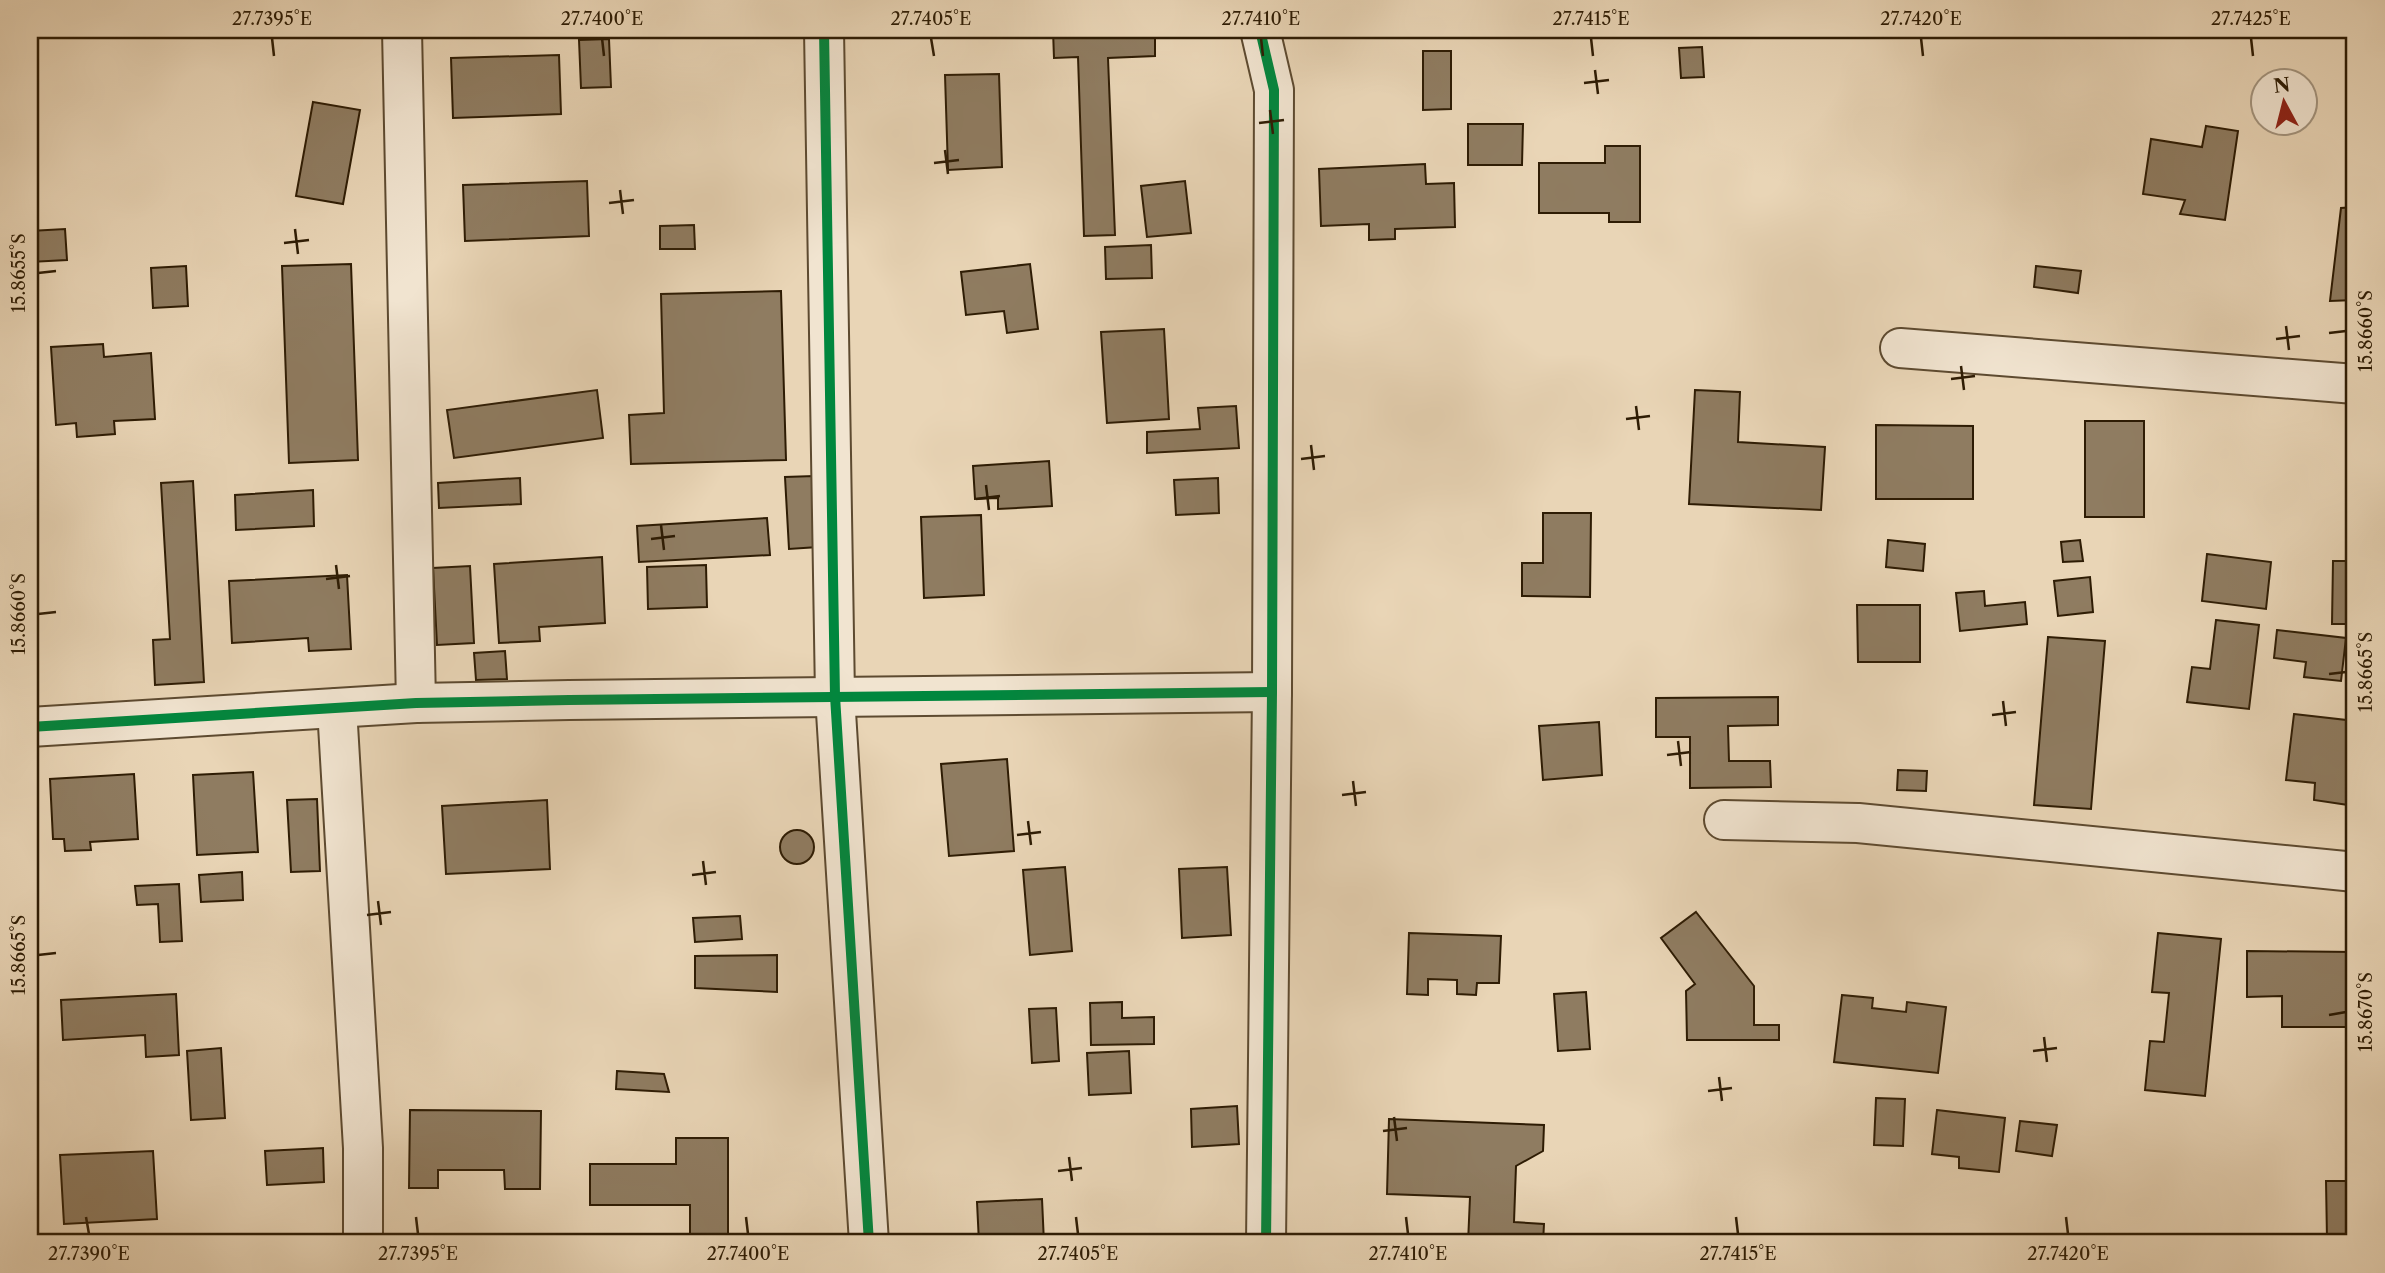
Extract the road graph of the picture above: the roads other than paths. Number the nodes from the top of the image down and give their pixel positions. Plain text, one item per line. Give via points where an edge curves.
1 (402, 30) edge
2 (824, 30) edge
3 (1261, 30) edge
4 (1900, 348) dead end
5 (2355, 384) edge
6 (1272, 692) junction
7 (835, 696) junction
8 (416, 703) junction
9 (337, 708) junction
10 (30, 727) edge
11 (1724, 820) dead end
12 (2355, 872) edge
13 (363, 1243) edge
14 (869, 1243) edge
15 (1266, 1243) edge

1 - 8 street
2 - 7 street
3 - 6 street via 1274,90
4 - 5 street
6 - 7 street
6 - 15 street
7 - 8 street
7 - 14 street
8 - 9 street
9 - 10 street
9 - 13 street via 363,1148
11 - 12 street via 1858,823

